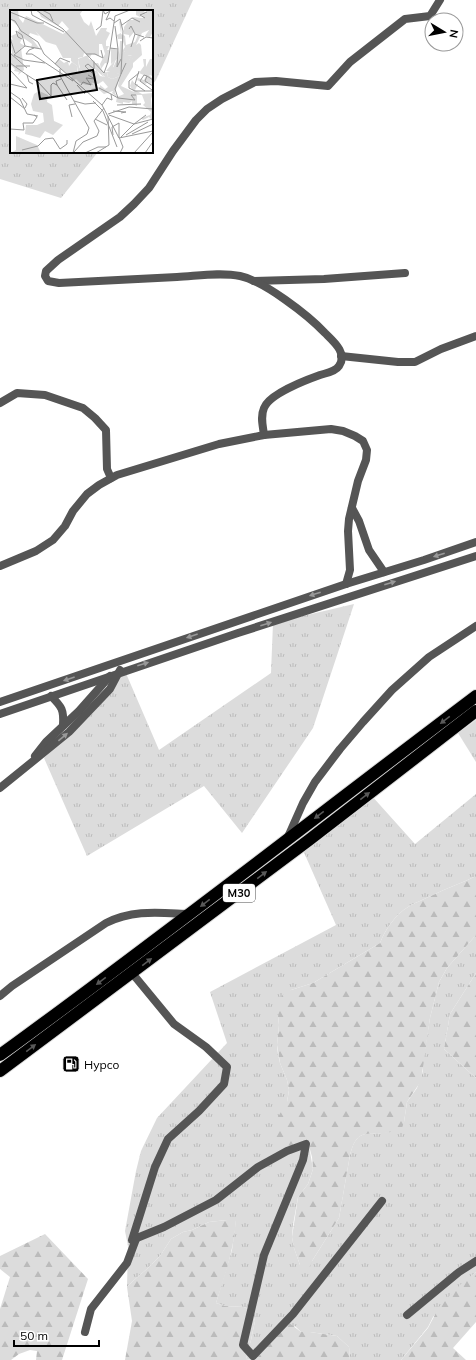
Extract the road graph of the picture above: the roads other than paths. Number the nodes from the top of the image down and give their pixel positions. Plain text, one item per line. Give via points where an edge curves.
1 (440, 0) edge
2 (404, 273) dead end
3 (253, 281) junction
4 (476, 336) edge
5 (341, 356) junction
6 (0, 403) edge
7 (264, 435) junction
8 (111, 478) junction
9 (352, 508) junction
10 (476, 542) edge
11 (476, 556) edge
12 (0, 566) edge
13 (384, 572) junction
14 (346, 584) junction
15 (476, 626) edge
16 (124, 660) junction
17 (114, 664) junction
18 (120, 672) junction
19 (111, 675) junction
20 (51, 696) junction
21 (476, 696) edge
22 (0, 702) edge
23 (476, 711) edge
24 (0, 714) edge
25 (63, 725) junction
26 (32, 761) junction
27 (0, 788) edge
28 (287, 838) junction
29 (190, 914) junction
30 (132, 972) junction
31 (0, 996) edge
32 (63, 1009) junction
33 (75, 1015) junction
34 (0, 1055) edge
35 (0, 1071) edge
36 (382, 1201) dead end
37 (136, 1239) junction
38 (476, 1261) edge
39 (407, 1315) dead end
40 (85, 1332) dead end

1 - 3 street via 430,16 405,19 350,62 328,86 276,81 255,82 207,109 173,151 149,188 134,204 120,217 58,260 46,271 45,276 48,281 58,283 227,275 241,276
2 - 3 street
3 - 5 street via 267,288 317,325 340,349
4 - 5 street via 415,362
5 - 7 street via 340,366 334,371 277,394 264,406
6 - 8 street via 17,393 46,395 83,408 106,430 107,469
7 - 8 street via 219,444
7 - 9 street via 331,430 343,431 363,441 367,450 366,460
8 - 12 street via 88,494 53,540 36,551
9 - 13 street via 369,550
9 - 14 street via 348,531 350,570
10 -> 13 street
18 -> 11 street
13 - 14 street
14 -> 16 street
15 - 28 street via 429,657 392,690 363,722 315,782
16 - 17 street
16 - 18 street
17 - 19 street
17 -> 22 street
18 - 19 street
26 -> 18 street via 84,717 110,689
19 - 20 street
19 - 25 street
20 - 24 street
20 - 25 street via 61,706
21 -> 28 highway, M30
30 -> 23 highway, M30 via 310,840
25 - 26 street
26 - 27 street
28 -> 29 highway, M30
29 - 31 street via 142,913 118,917
29 -> 32 highway, M30
30 - 33 highway, M30
30 - 37 street via 174,1024 206,1047 227,1067 224,1084 168,1139 155,1167 132,1240
32 - 33 highway
32 - 34 highway, M30
35 -> 33 highway, M30
36 - 37 street via 293,1314 253,1356 243,1345 264,1255 303,1160 306,1144 287,1150 258,1167 216,1200
37 - 40 street via 127,1262 91,1309
38 - 39 street

